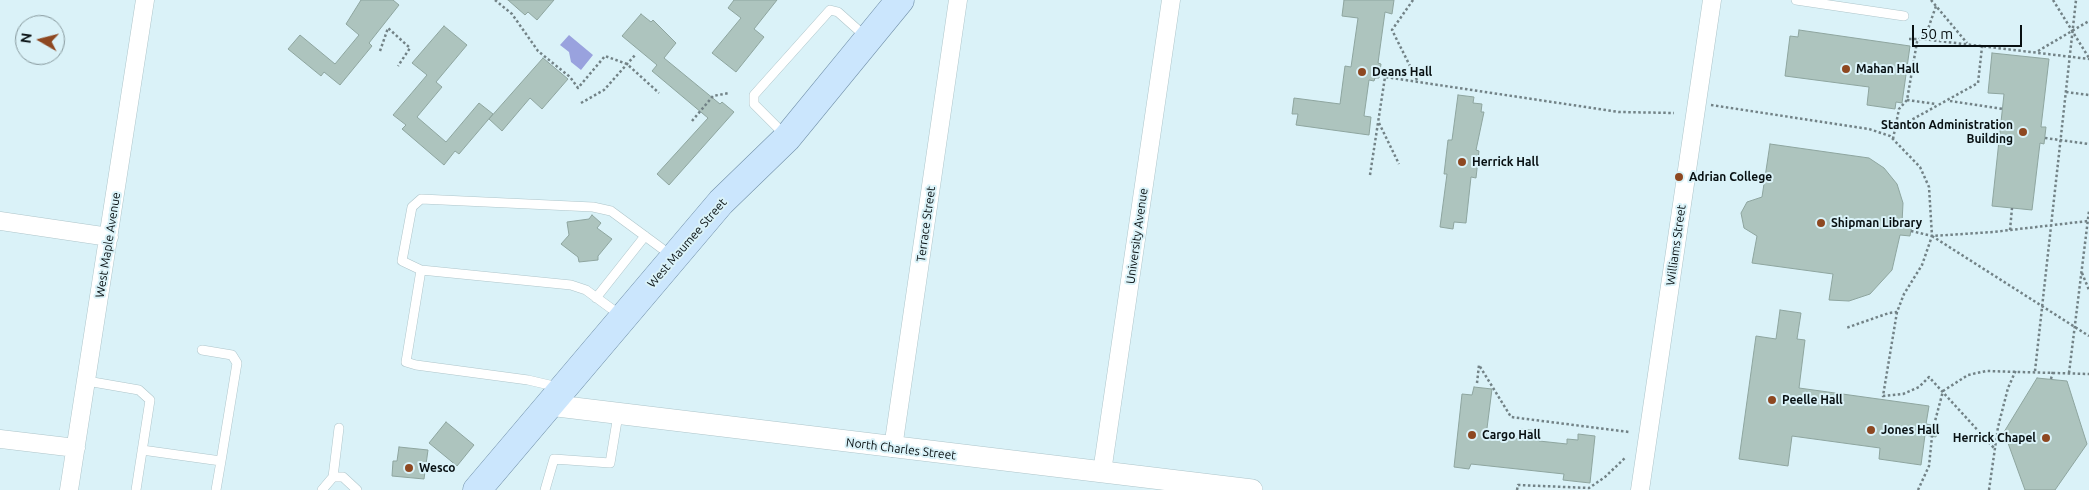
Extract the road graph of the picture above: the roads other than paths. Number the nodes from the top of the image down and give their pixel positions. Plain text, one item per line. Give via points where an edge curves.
1 (145, 0) edge
2 (900, 0) edge
3 (958, 0) edge
4 (1171, 0) edge
5 (1712, 0) edge
6 (1796, 0) edge
7 (1904, 16) dead end
8 (868, 38) junction
9 (787, 138) junction
10 (0, 221) edge
11 (645, 236) junction
12 (109, 237) junction
13 (674, 258) junction
14 (421, 270) junction
15 (596, 298) junction
16 (623, 317) junction
17 (202, 350) dead end
18 (87, 381) junction
19 (556, 397) junction
20 (618, 415) junction
21 (340, 428) dead end
22 (0, 439) edge
23 (76, 448) junction
24 (893, 448) junction
25 (142, 450) junction
26 (221, 461) junction
27 (1102, 472) junction
28 (333, 477) junction
29 (70, 490) edge
30 (136, 490) edge
31 (216, 490) edge
32 (322, 490) edge
33 (358, 490) edge
34 (477, 490) edge
35 (545, 490) edge
36 (1252, 490) edge
37 (1640, 490) edge

1 - 12 street, West Maple Avenue
2 - 8 main road, West Maumee Street
3 - 24 street, Terrace Street
4 - 27 street, University Avenue
5 - 37 street, Williams Street
6 - 7 lane
8 - 9 main road, West Maumee Street
8 - 9 lane via 838,12 830,10 754,94 754,104
9 - 13 main road, West Maumee Street via 721,202
10 - 12 street
11 - 13 lane
11 - 14 lane via 611,210 593,207 421,199 412,207 402,260
11 - 15 lane
12 - 18 street, West Maple Avenue
13 - 16 main road, West Maumee Street
14 - 15 lane via 571,285
14 - 19 lane via 406,362 528,380
15 - 16 lane
16 - 19 main road, West Maumee Street
17 - 26 lane via 232,355 237,363
18 - 23 street, West Maple Avenue
18 - 25 lane via 139,390 150,400
19 - 20 street, North Charles Street
19 - 34 main road, West Maumee Street
20 - 24 street, North Charles Street
20 - 35 lane via 610,463 554,459
21 - 28 lane
22 - 23 street
23 - 29 street, West Maple Avenue
24 - 27 street, North Charles Street
25 - 26 lane
25 - 30 lane
26 - 31 lane
27 - 36 street, North Charles Street
28 - 32 lane
28 - 33 lane via 343,477

